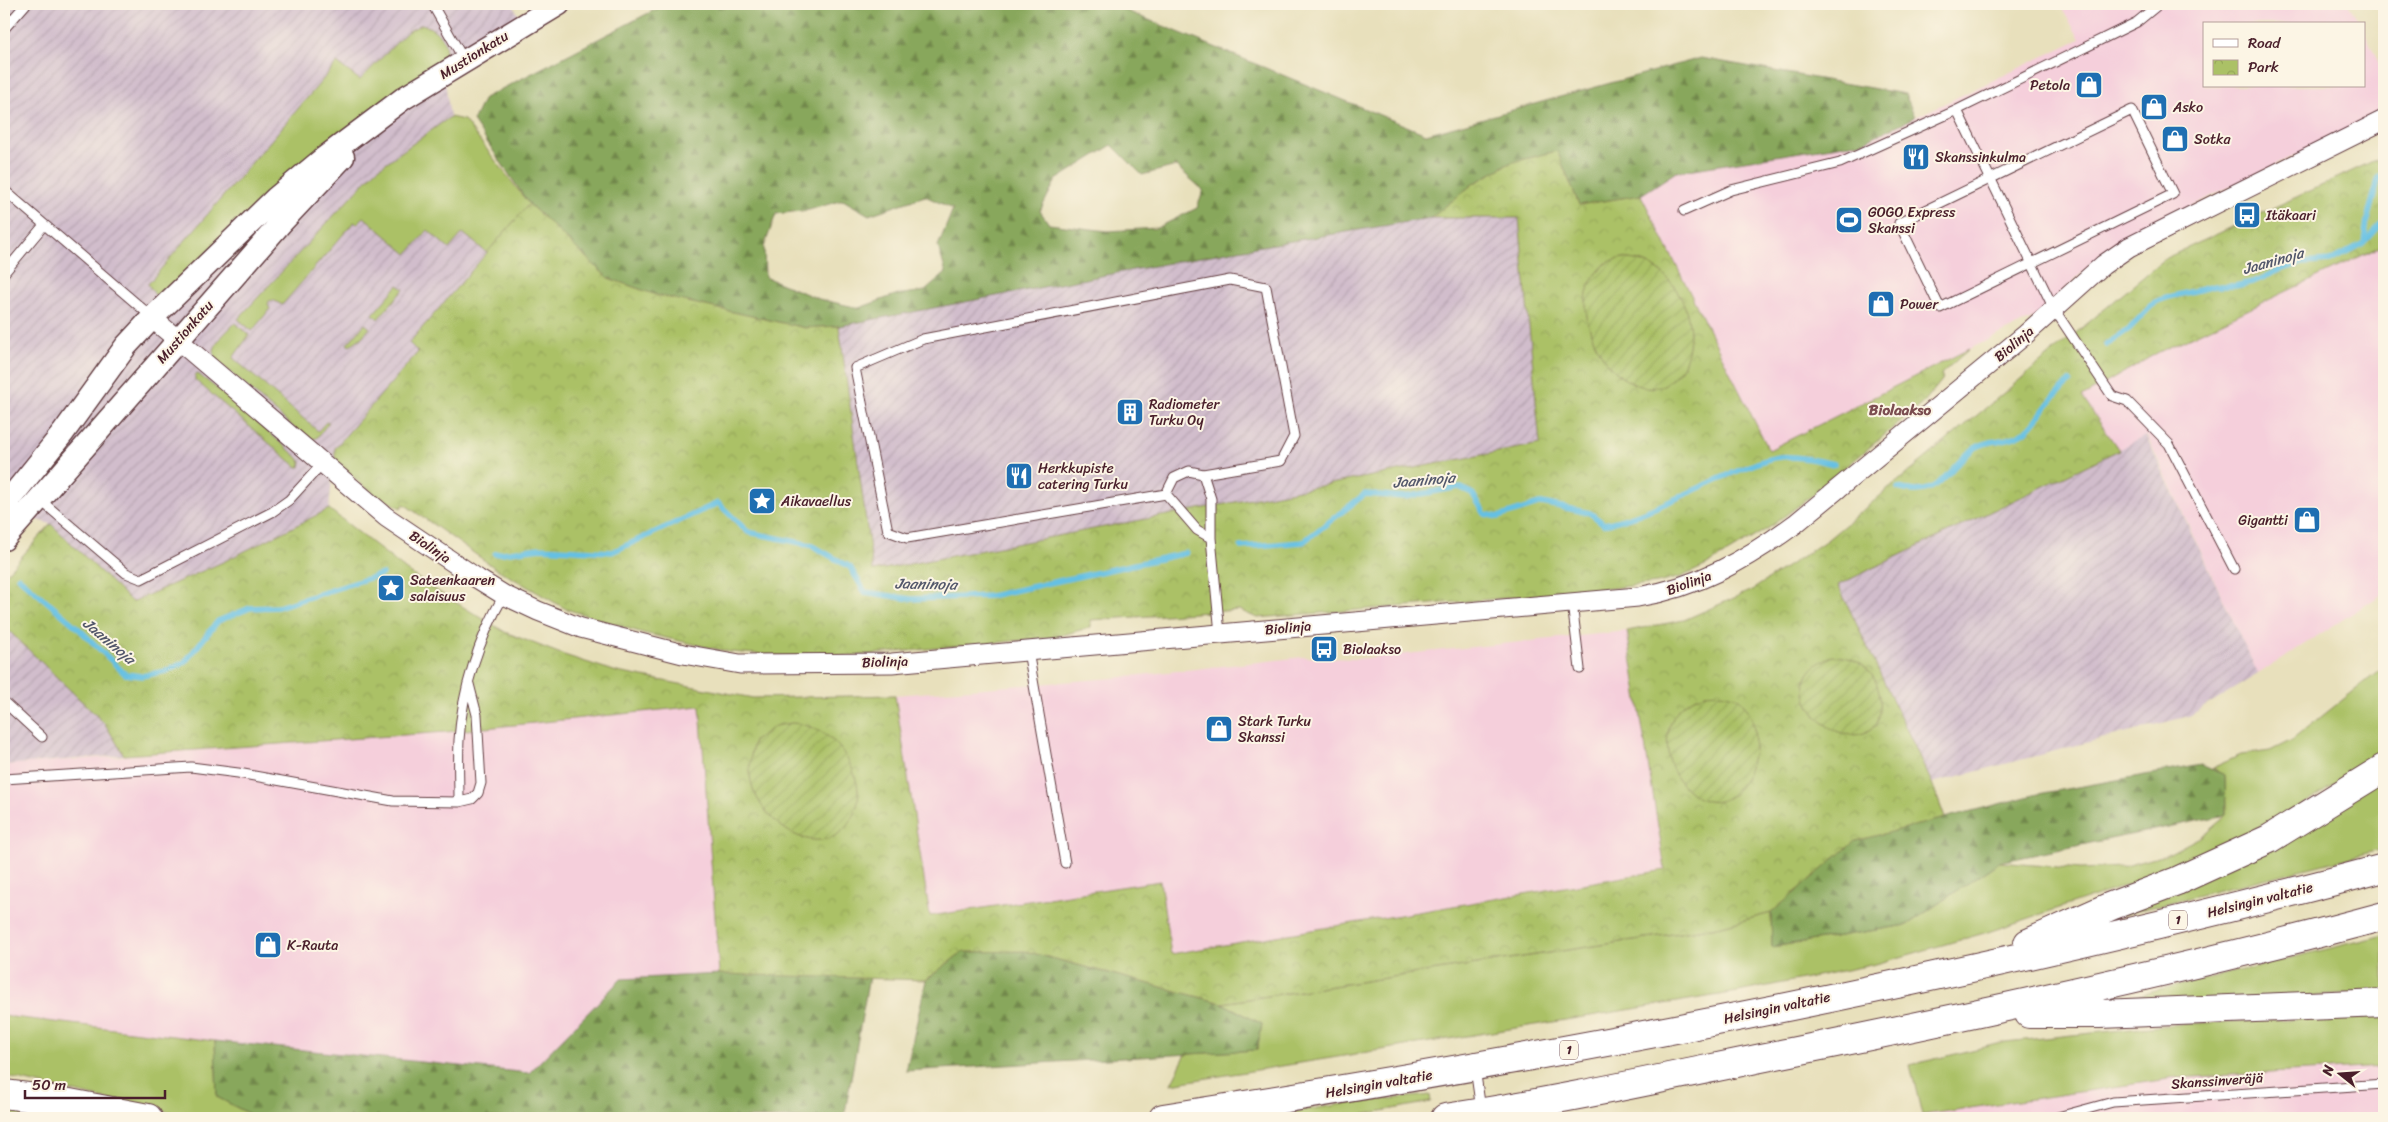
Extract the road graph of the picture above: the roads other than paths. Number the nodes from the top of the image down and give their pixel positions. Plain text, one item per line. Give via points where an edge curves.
1 (26, 4) edge
2 (432, 4) edge
3 (559, 4) edge
4 (2159, 4) edge
5 (4, 29) edge
6 (465, 60) junction
7 (1957, 110) junction
8 (2384, 120) edge
9 (367, 127) junction
10 (1989, 179) junction
11 (4, 190) edge
12 (1684, 211) dead end
13 (44, 225) junction
14 (2031, 263) junction
15 (4, 273) edge
16 (2054, 309) junction
17 (152, 318) junction
18 (179, 340) junction
19 (322, 464) junction
20 (1203, 474) junction
21 (1166, 494) junction
22 (39, 499) junction
23 (4, 506) edge
24 (1211, 538) junction
25 (4, 539) edge
26 (2234, 569) dead end
27 (504, 595) junction
28 (1572, 603) junction
29 (1220, 634) junction
30 (1028, 651) junction
31 (1580, 668) dead end
32 (469, 684) junction
33 (4, 702) edge
34 (42, 737) dead end
35 (2384, 768) edge
36 (4, 780) edge
37 (459, 802) junction
38 (1065, 863) dead end
39 (2384, 868) edge
40 (2384, 916) edge
41 (1972, 968) junction
42 (2384, 1003) edge
43 (1983, 1014) junction
44 (1475, 1067) junction
45 (2384, 1084) edge
46 (4, 1094) edge
47 (1482, 1113) junction
48 (148, 1118) edge
49 (1163, 1118) edge
50 (1445, 1118) edge
51 (2054, 1118) edge

1 - 5 lane
2 - 6 lane
3 - 6 street, Mustionkatu
4 - 7 lane via 2137,22
6 - 9 street, Mustionkatu via 404,98
7 - 10 lane
7 - 12 lane via 1840,163 1731,190
8 - 16 street, Biolinja via 2129,247 2103,265
9 - 17 street, Mustionkatu via 276,198
9 - 18 street, Mustionkatu
10 - 14 lane
10 - 14 lane via 1899,223 1940,308
10 - 14 lane via 2132,110 2173,194
11 - 13 lane
13 - 15 lane
13 - 17 lane
14 - 16 lane
16 - 26 lane via 2112,396 2127,401 2169,444
16 - 28 street, Biolinja via 1763,547 1708,578 1684,587 1638,598
17 - 18 street, Biolinja
17 - 23 street, Mustionkatu via 126,346 64,433
18 - 19 street, Biolinja
18 - 22 street, Mustionkatu
19 - 22 lane via 289,500 272,512 141,579 126,573
19 - 27 street, Biolinja via 386,517
20 - 21 lane via 1189,471 1174,478
20 - 21 lane via 1281,461 1294,436 1266,287 1230,280 923,339 855,368 888,531 907,538
20 - 24 lane via 1211,499
21 - 24 lane via 1197,530
22 - 25 street, Mustionkatu
24 - 29 lane
27 - 30 street, Biolinja via 580,628 684,654 740,664 892,663
27 - 32 lane via 492,615
28 - 29 street, Biolinja
28 - 31 lane
29 - 30 street, Biolinja
30 - 38 lane
32 - 37 lane via 459,739
32 - 37 lane via 477,716 481,783 472,799
33 - 34 lane
35 - 41 highway via 2269,839
36 - 37 lane via 191,768 238,773 382,800
39 - 41 highway, Helsingin valtatie / 1
40 - 43 highway
41 - 44 highway, Helsingin valtatie / 1 via 1604,1044
42 - 43 highway via 2100,1014
43 - 47 highway
44 - 47 lane
44 - 49 highway, Helsingin valtatie / 1
45 - 51 lane, Skanssinveräjä via 2113,1102
46 - 48 highway
47 - 50 highway

